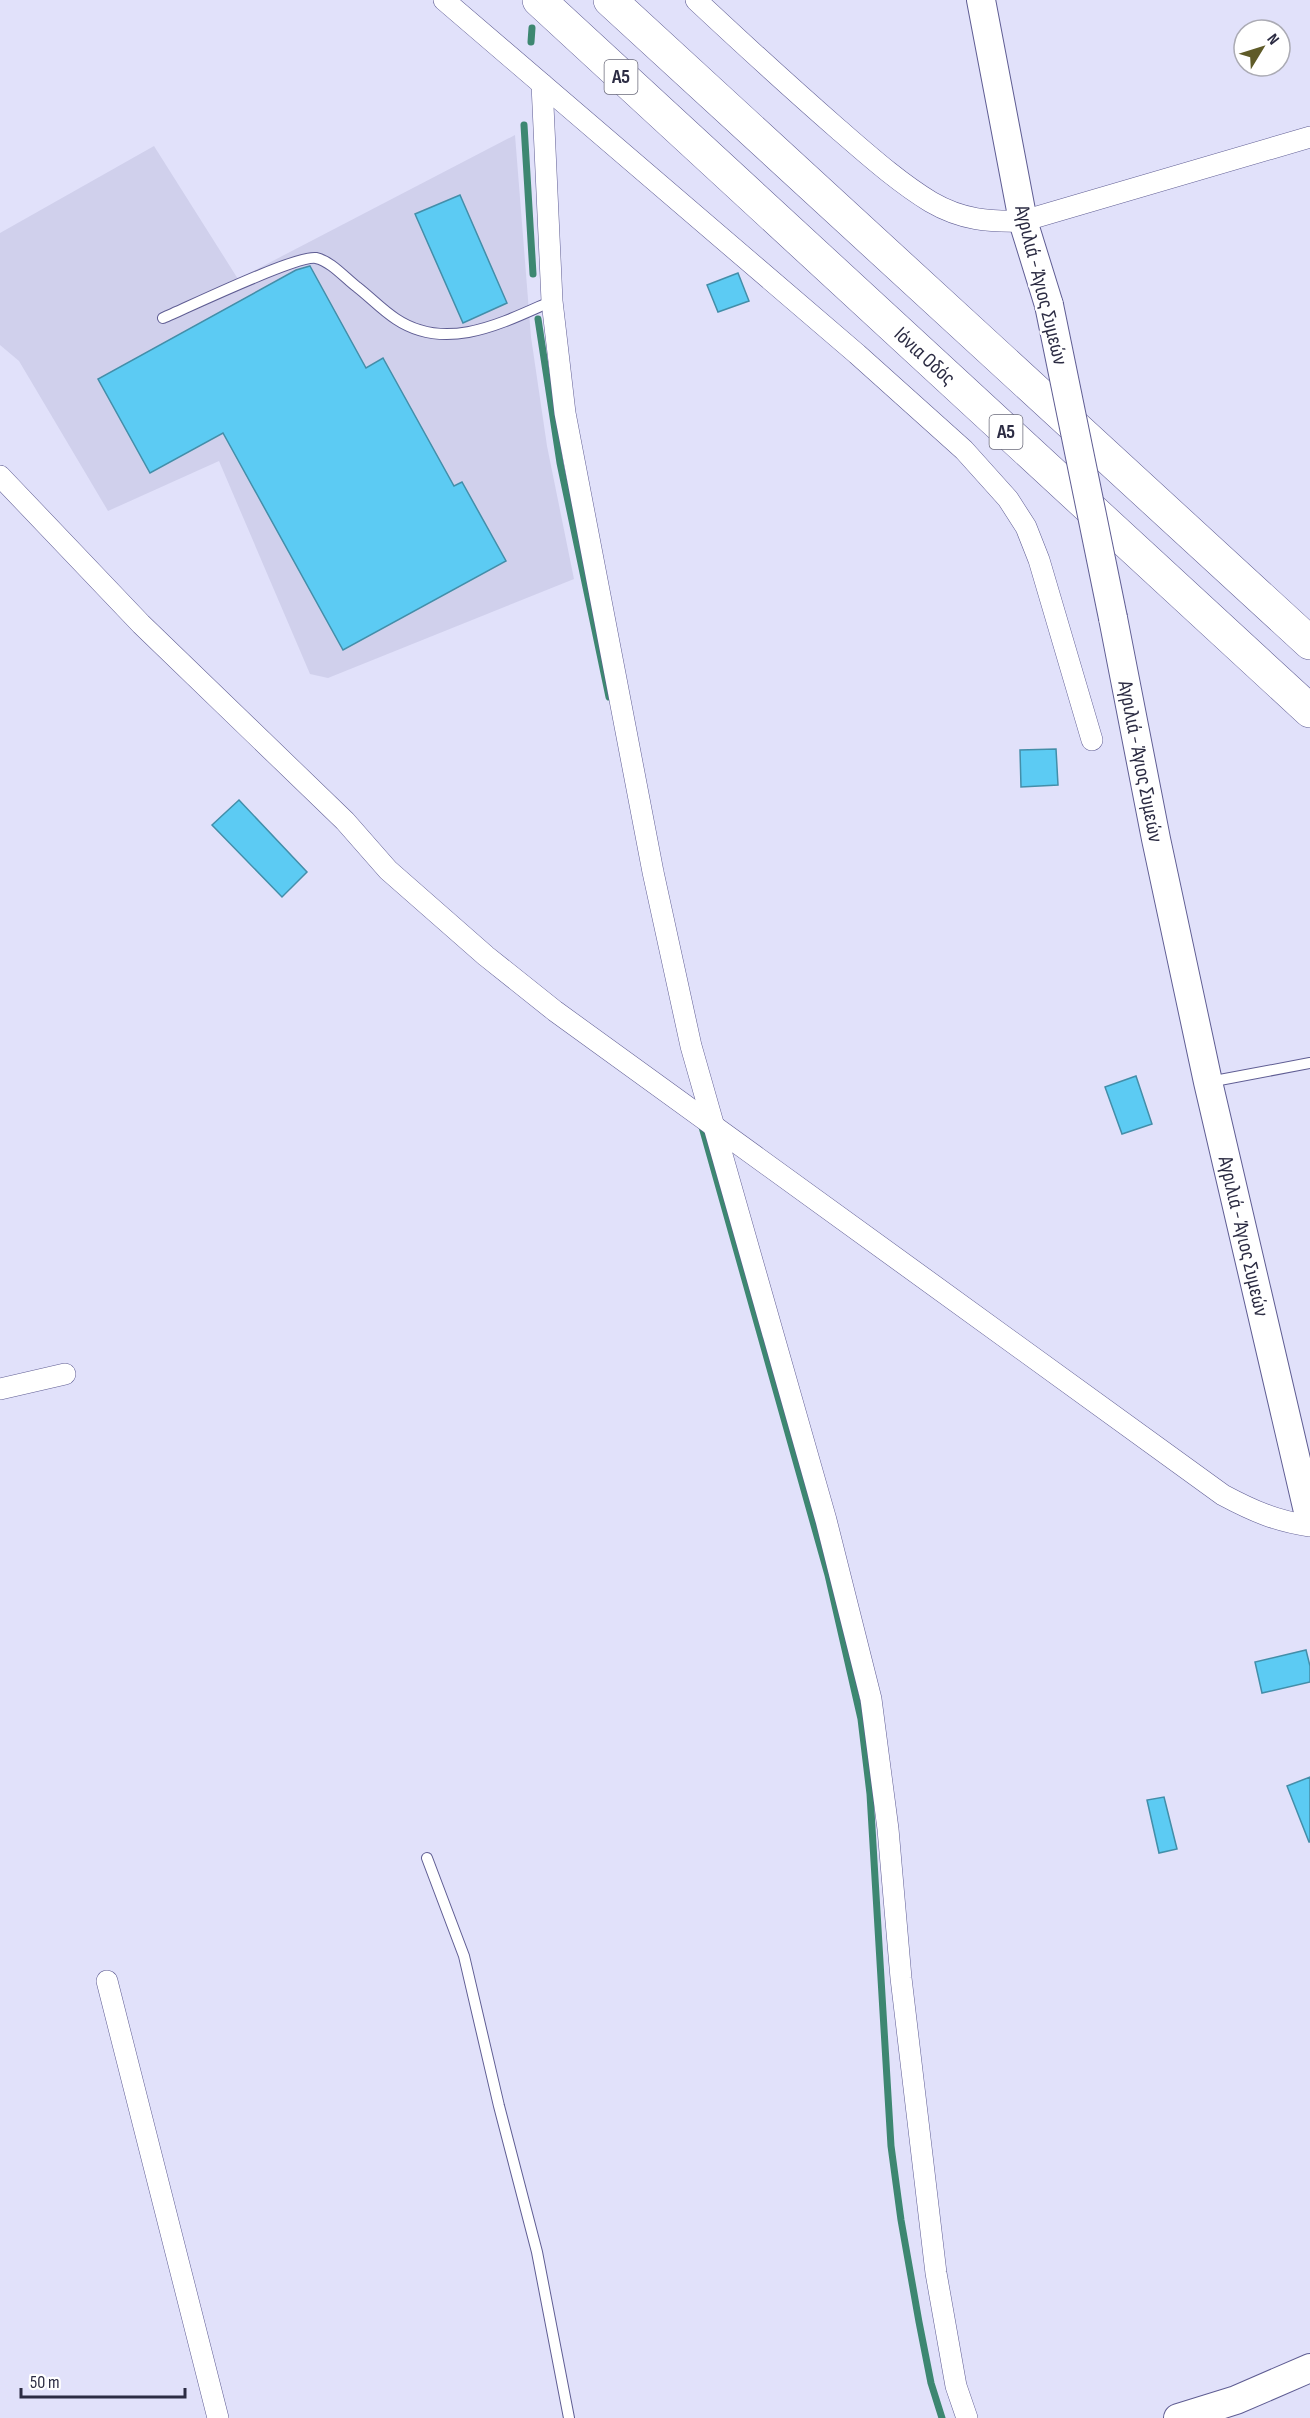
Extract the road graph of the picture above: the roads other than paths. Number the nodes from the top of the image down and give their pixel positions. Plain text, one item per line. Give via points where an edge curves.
1 (444, 0) edge
2 (539, 0) edge
3 (610, 0) edge
4 (696, 0) edge
5 (981, 0) edge
6 (542, 84) junction
7 (1310, 137) edge
8 (1023, 221) junction
9 (552, 301) junction
10 (163, 318) dead end
11 (0, 476) edge
12 (1310, 643) edge
13 (1310, 711) edge
14 (1092, 740) dead end
15 (1310, 1063) edge
16 (1208, 1082) junction
17 (714, 1128) junction
18 (65, 1374) dead end
19 (0, 1389) edge
20 (1310, 1520) edge
21 (1310, 1526) edge
22 (427, 1858) dead end
23 (107, 1981) dead end
24 (1310, 2368) edge
25 (218, 2418) edge
26 (569, 2418) edge
27 (967, 2418) edge
28 (1178, 2418) edge

1 - 6 street
2 - 13 highway, Ιόνια Οδός / Α5
3 - 12 highway, Α5
4 - 8 street via 875,161 932,202 968,217 992,222
5 - 8 main road, Αγριλιά - Άγιος Συμεών
6 - 9 street
6 - 14 street via 857,354 964,450 1008,499 1026,527 1039,560
7 - 8 street
8 - 16 main road, Αγριλιά - Άγιος Συμεών, bridge via 1049,305
9 - 10 lane via 486,329 457,334 427,332 397,320 316,258 263,274
9 - 17 street via 565,413 653,872 691,1046
11 - 17 street via 132,615 345,821 388,870 555,1011
15 - 16 lane
16 - 20 main road, Αγριλιά - Άγιος Συμεών
17 - 21 street via 1223,1496 1260,1515
17 - 27 street via 826,1520 871,1698 936,2273 956,2385
18 - 19 street
22 - 26 lane via 464,1956 537,2252
23 - 25 street
24 - 28 main road via 1236,2400

